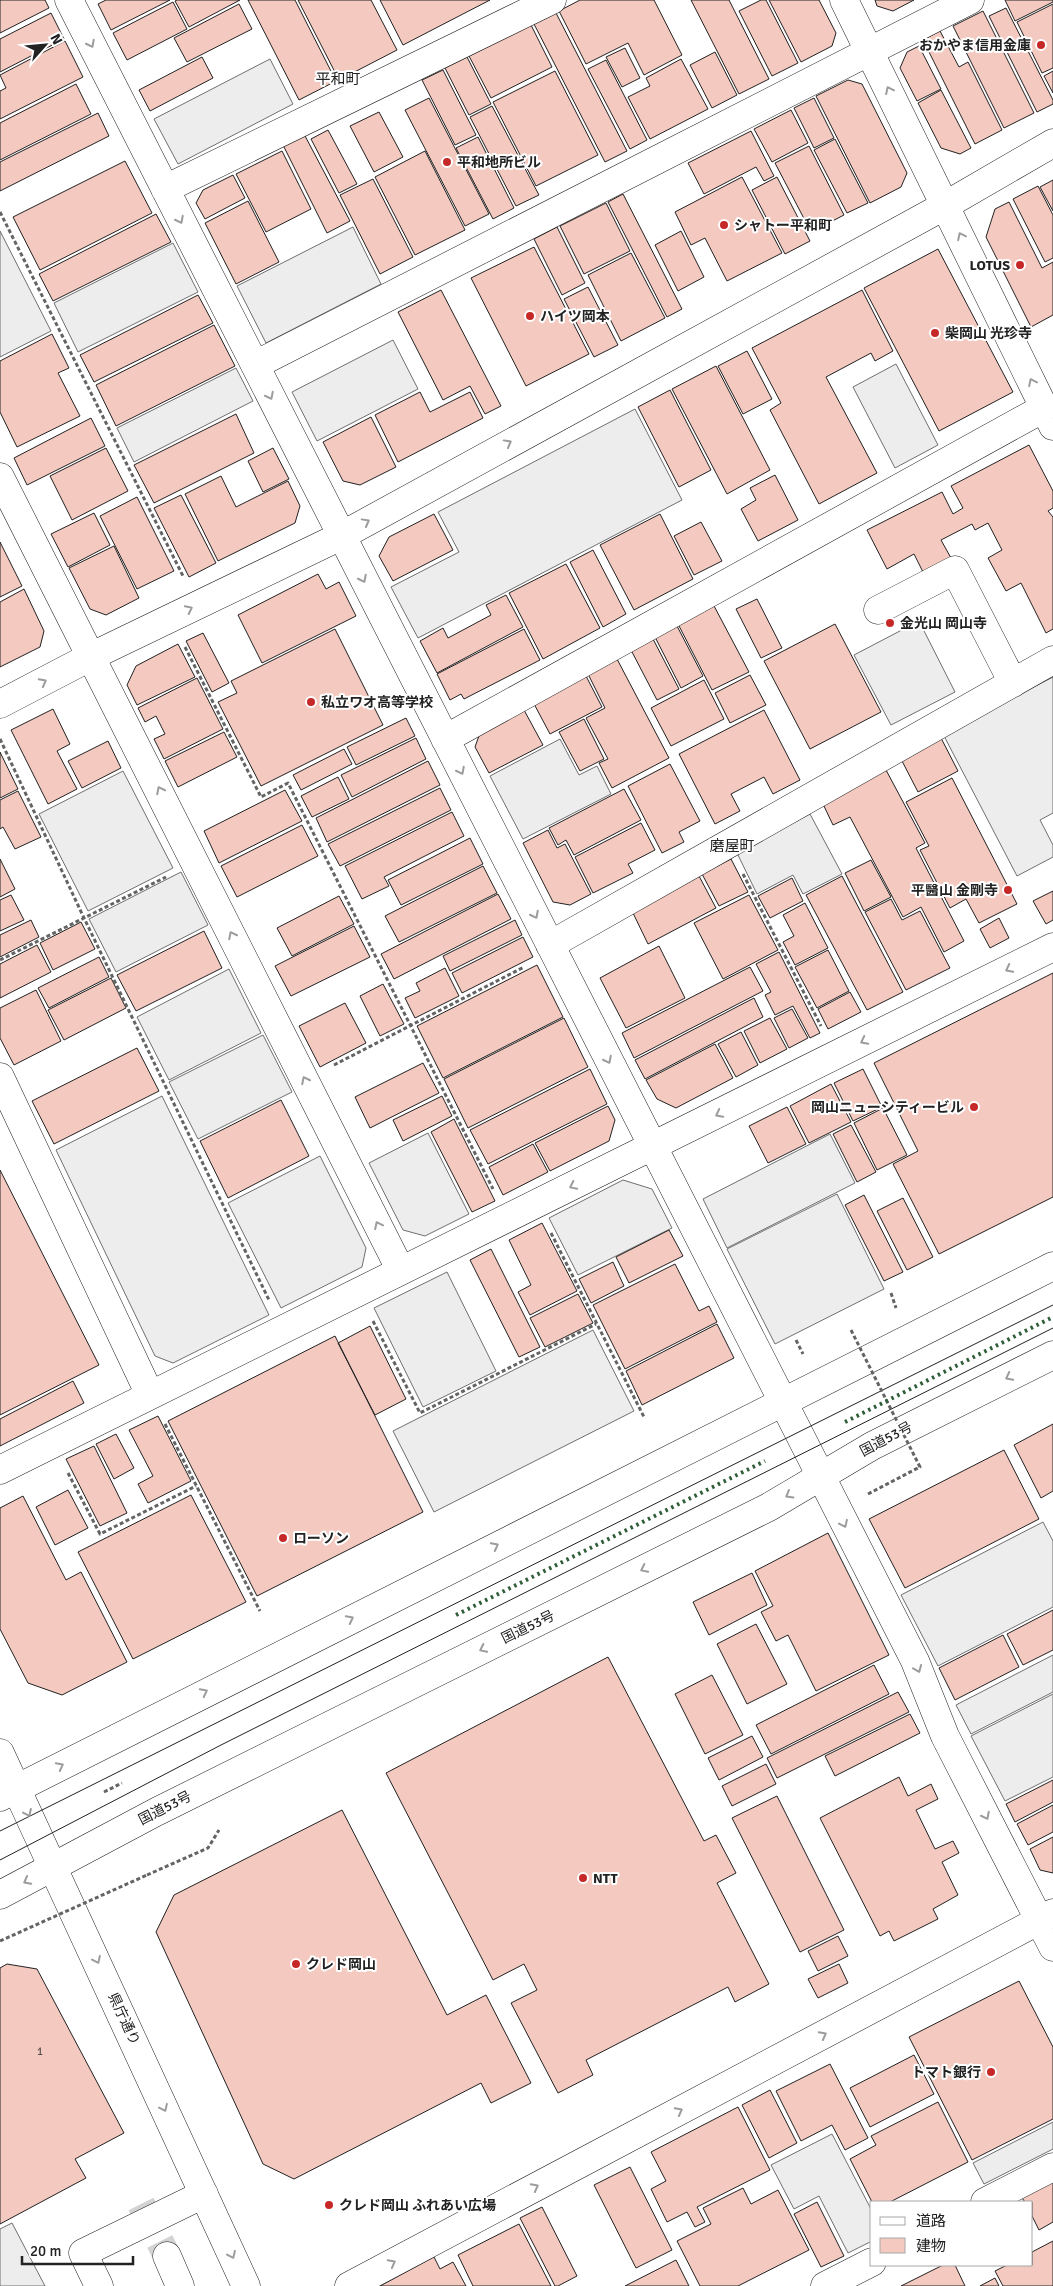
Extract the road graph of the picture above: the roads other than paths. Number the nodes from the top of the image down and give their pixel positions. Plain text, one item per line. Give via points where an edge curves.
1 (69, 0) edge
2 (552, 0) edge
3 (844, 0) edge
4 (970, 0) edge
5 (870, 51) junction
6 (1053, 143) edge
7 (164, 189) junction
8 (946, 205) junction
9 (255, 365) junction
10 (1049, 417) edge
11 (0, 477) edge
12 (341, 536) junction
13 (878, 610) dead end
14 (92, 656) junction
15 (1053, 660) edge
16 (1013, 683) junction
17 (0, 704) edge
18 (445, 739) junction
19 (1053, 947) edge
20 (551, 948) junction
21 (0, 1077) edge
22 (653, 1147) junction
23 (1053, 1266) edge
24 (400, 1269) junction
25 (1053, 1356) edge
26 (150, 1395) junction
27 (783, 1402) junction
28 (0, 1470) edge
29 (821, 1476) junction
30 (0, 1752) edge
31 (8, 1792) edge
32 (53, 1866) junction
33 (0, 1895) edge
34 (1046, 1917) edge
35 (1053, 1947) edge
36 (1053, 2167) edge
37 (204, 2194) junction
38 (987, 2201) edge
39 (167, 2256) tunnel mouth
40 (870, 2263) edge
41 (100, 2286) edge
42 (180, 2286) edge
43 (246, 2286) edge
44 (349, 2286) edge
45 (825, 2286) edge

1 -> 7 main road
2 - 7 main road
3 - 5 main road
4 - 5 main road
8 -> 5 main road
5 - 9 main road
6 - 8 main road
7 -> 9 main road
10 -> 8 main road
12 -> 8 main road
9 -> 12 main road
10 - 18 main road
11 - 14 main road
14 -> 12 main road
12 -> 18 main road
13 - 16 main road via 955,570
17 -> 14 main road
24 -> 14 main road
15 - 16 main road
16 - 20 main road via 727,844
18 -> 20 main road
19 -> 22 main road
20 -> 22 main road
21 - 26 main road
22 -> 24 main road
22 - 27 main road
23 - 27 main road
24 - 26 main road
25 -> 29 main road, 国道53号 via 872,1446
26 - 28 main road
27 - 29 main road
31 -> 27 main road
29 -> 32 main road, 国道53号 via 769,1507
29 -> 34 main road via 915,1661 945,1736
30 - 31 main road, 県庁通り
31 -> 32 main road, 県庁通り
32 -> 33 main road, 国道53号
32 -> 37 main road, 県庁通り
34 - 35 main road
44 -> 34 main road
36 - 38 main road
37 - 41 main road via 83,2253
37 -> 43 main road, 県庁通り
39 - 42 main road
40 - 45 main road

